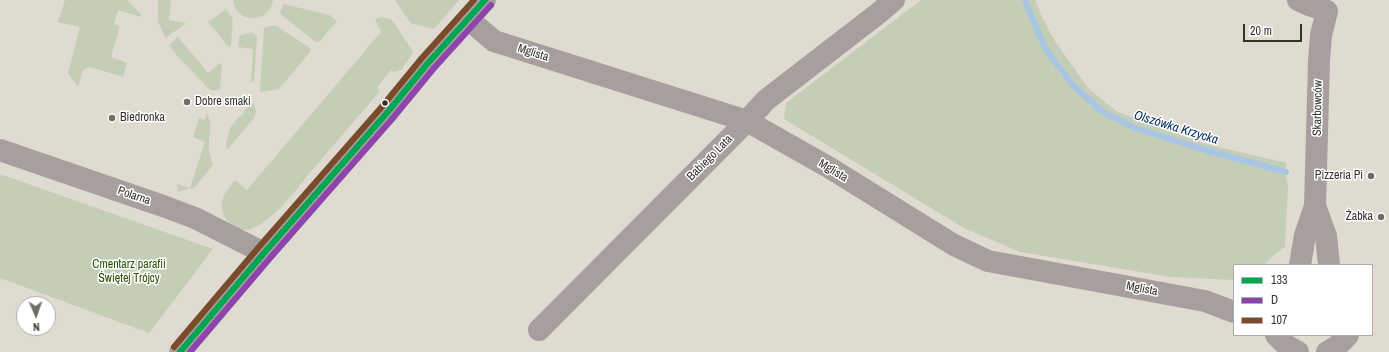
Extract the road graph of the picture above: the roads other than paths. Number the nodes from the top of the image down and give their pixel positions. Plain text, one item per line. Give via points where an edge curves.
1 (485, 0) edge
2 (894, 0) edge
3 (1298, 0) edge
4 (468, 19) junction
5 (747, 121) junction
6 (0, 150) edge
7 (1315, 206) junction
8 (264, 253) junction
9 (1300, 264) edge
10 (1329, 264) edge
11 (1233, 297) edge
12 (1205, 301) junction
13 (1233, 312) edge
14 (539, 330) dead end
15 (1347, 336) edge
16 (180, 352) edge
17 (1327, 352) edge

1 - 4 street
2 - 5 street, Babiego Lata via 766,100
3 - 7 street, Skarbowców via 1327,11 1321,35 1319,61
4 - 5 street, Mglista via 494,41
4 - 8 street
5 - 12 street, Mglista via 830,168 954,245 988,261
5 - 14 street, Babiego Lata
6 - 8 street, Polarna via 194,218
7 - 9 street, Skarbowców via 1305,235
7 - 10 street, Skarbowców via 1326,236
8 - 16 street
11 - 12 street, Mglista
12 - 13 street, Mglista
15 - 17 street

